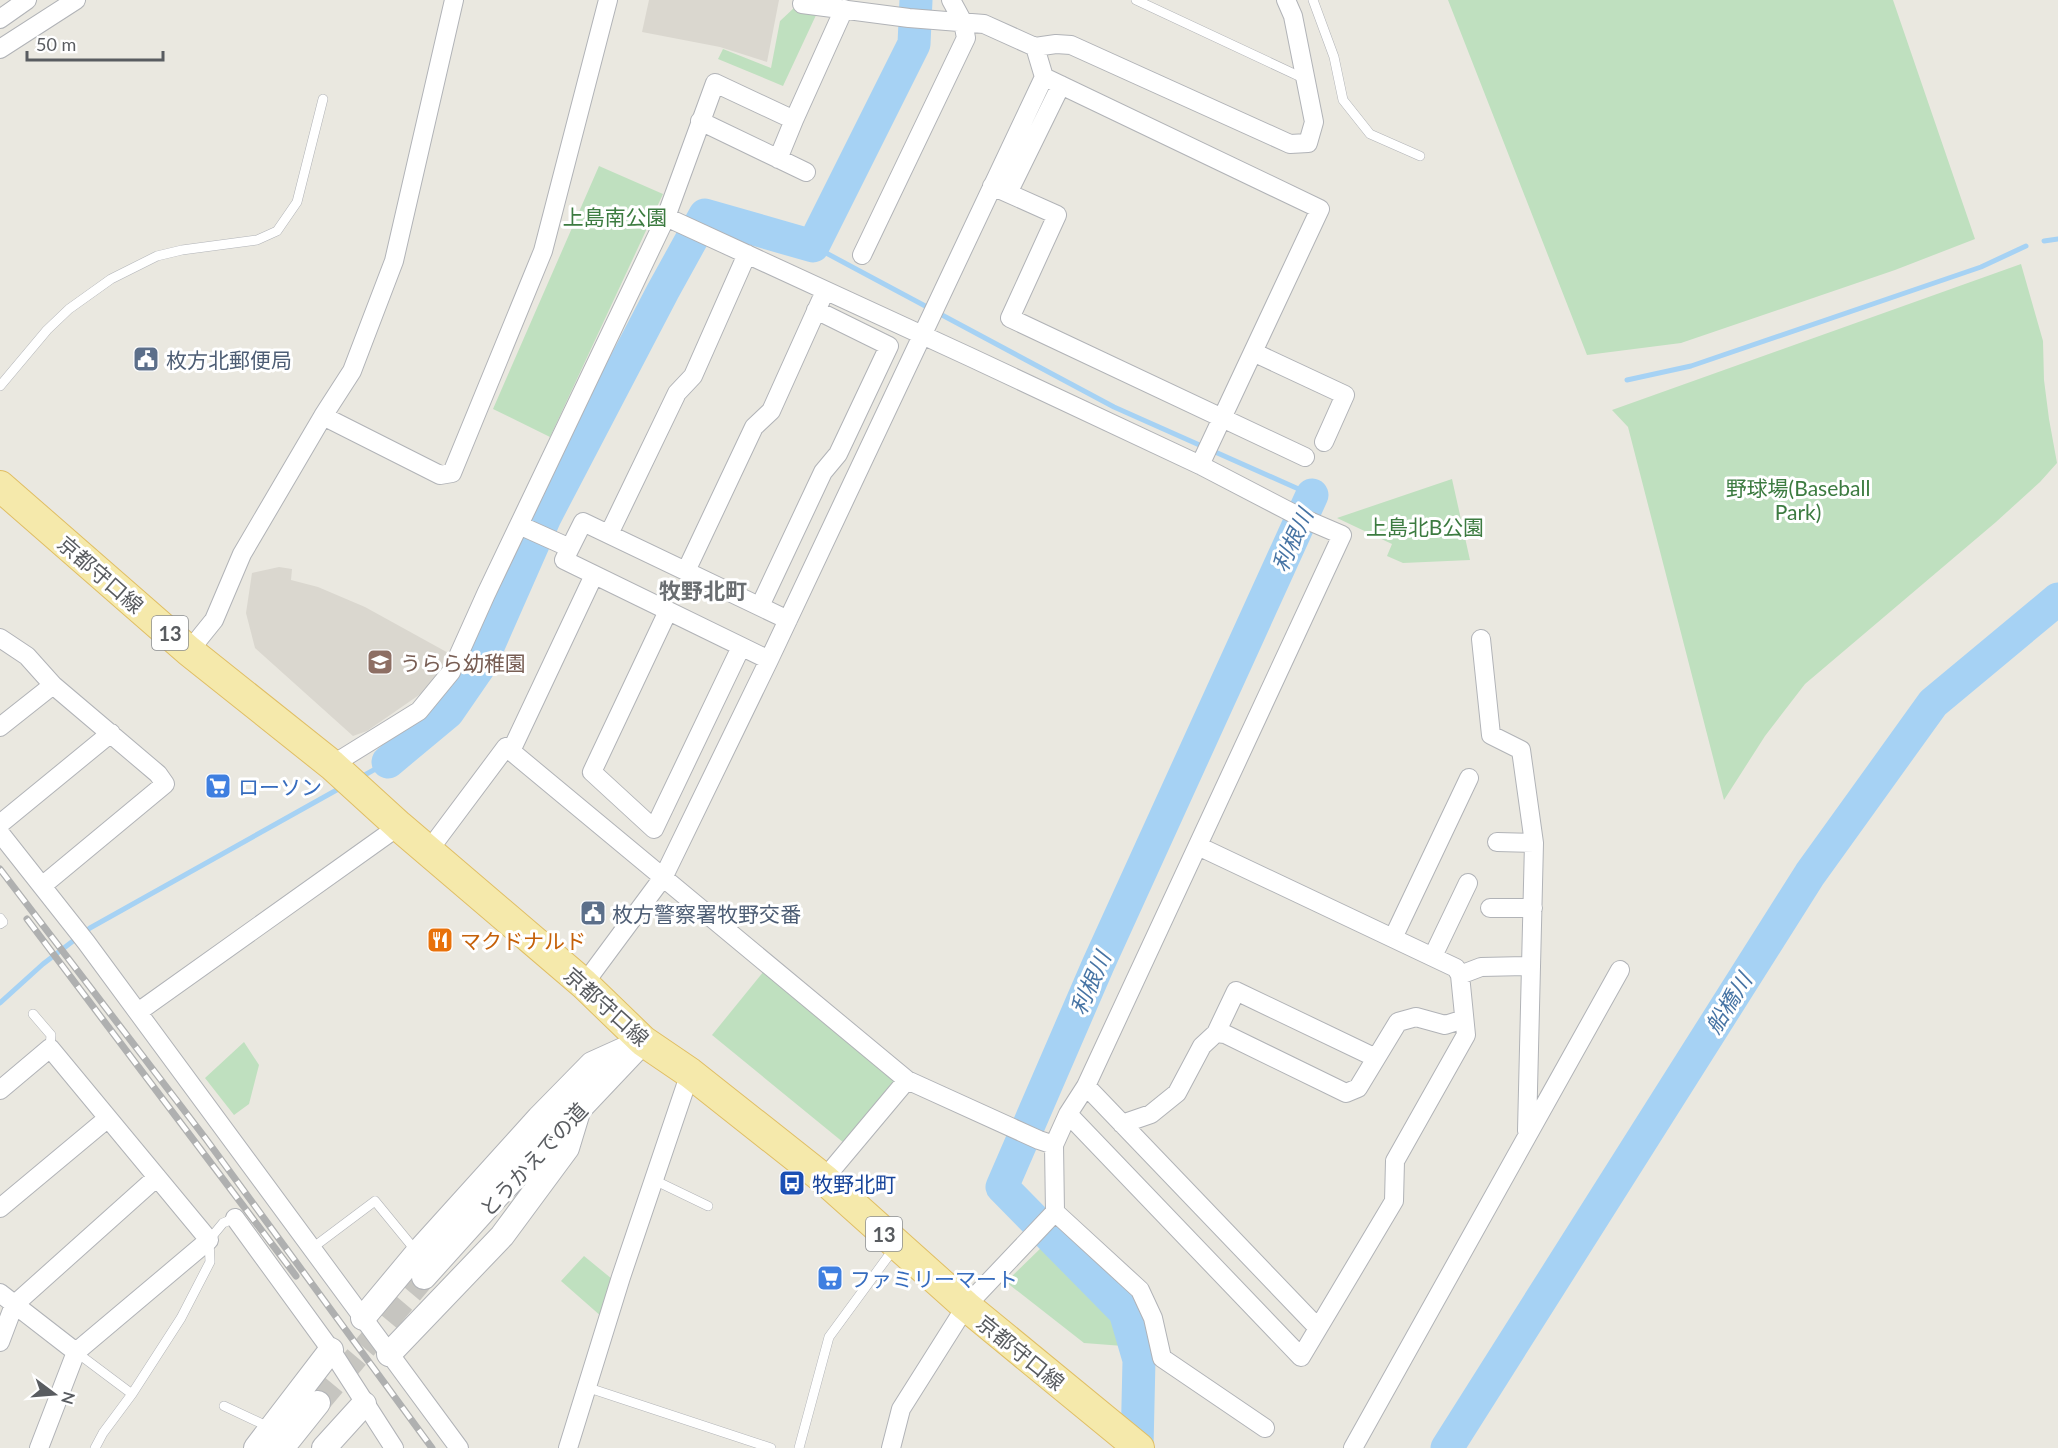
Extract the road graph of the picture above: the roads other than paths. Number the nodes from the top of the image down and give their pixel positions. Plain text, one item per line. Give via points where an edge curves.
1 (27, 0) edge
2 (76, 0) edge
3 (454, 0) edge
4 (608, 0) edge
5 (951, 0) edge
6 (1136, 0) edge
7 (1286, 0) edge
8 (1313, 0) edge
9 (802, 4) dead end
10 (844, 9) junction
11 (0, 19) edge
12 (963, 22) junction
13 (1035, 47) junction
14 (0, 49) edge
15 (1044, 76) junction
16 (1306, 80) junction
17 (1061, 85) junction
18 (323, 99) dead end
19 (794, 120) junction
20 (700, 122) junction
21 (1420, 156) dead end
22 (778, 159) junction
23 (806, 172) dead end
24 (1000, 190) junction
25 (666, 217) junction
26 (747, 254) junction
27 (862, 255) dead end
28 (825, 290) junction
29 (816, 310) junction
30 (923, 335) junction
31 (1253, 352) junction
32 (0, 386) edge
33 (323, 416) junction
34 (1222, 418) junction
35 (1324, 442) dead end
36 (1305, 457) dead end
37 (1200, 465) junction
38 (0, 486) edge
39 (519, 525) junction
40 (609, 534) junction
41 (570, 548) junction
42 (686, 571) junction
43 (594, 574) junction
44 (760, 606) junction
45 (668, 611) junction
46 (788, 620) junction
47 (0, 638) edge
48 (1481, 639) dead end
49 (741, 647) junction
50 (189, 651) junction
51 (769, 660) junction
52 (53, 685) junction
53 (0, 727) edge
54 (111, 733) junction
55 (511, 751) junction
56 (346, 778) junction
57 (1468, 778) dead end
58 (0, 824) edge
59 (399, 826) junction
60 (0, 833) edge
61 (1497, 842) dead end
62 (1534, 843) junction
63 (1198, 846) junction
64 (429, 850) junction
65 (664, 876) junction
66 (1468, 883) dead end
67 (42, 886) junction
68 (1490, 908) dead end
69 (1533, 908) junction
70 (0, 918) edge
71 (0, 924) edge
72 (1393, 938) junction
73 (1433, 956) junction
74 (1531, 966) junction
75 (1620, 970) dead end
76 (1460, 975) junction
77 (584, 984) junction
78 (138, 1012) junction
79 (33, 1014) dead end
80 (1464, 1019) junction
81 (1216, 1034) junction
82 (643, 1041) junction
83 (50, 1048) junction
84 (1376, 1058) junction
85 (690, 1073) junction
86 (907, 1080) junction
87 (1086, 1086) junction
88 (0, 1090) edge
89 (579, 1109) junction
90 (1068, 1114) junction
91 (108, 1118) junction
92 (1122, 1124) junction
93 (1527, 1136) junction
94 (1047, 1142) junction
95 (156, 1178) junction
96 (824, 1179) junction
97 (654, 1180) junction
98 (708, 1206) dead end
99 (0, 1208) edge
100 (1052, 1216) junction
101 (235, 1218) joint
102 (210, 1240) junction
103 (897, 1245) junction
104 (311, 1249) junction
105 (418, 1252) junction
106 (424, 1276) tunnel mouth
107 (7, 1299) edge
108 (966, 1306) junction
109 (363, 1318) junction
110 (1318, 1328) junction
111 (0, 1342) edge
112 (331, 1350) junction
113 (75, 1352) junction
114 (389, 1354) junction
115 (586, 1387) junction
116 (132, 1394) junction
117 (318, 1403) tunnel mouth
118 (364, 1404) junction
119 (224, 1406) dead end
120 (1265, 1428) dead end
121 (277, 1438) edge
122 (1129, 1441) edge
123 (39, 1448) edge
124 (95, 1448) edge
125 (256, 1448) edge
126 (324, 1448) edge
127 (394, 1448) edge
128 (459, 1448) edge
129 (568, 1448) edge
130 (771, 1448) edge
131 (799, 1448) edge
132 (891, 1448) edge
133 (1353, 1448) edge

1 - 11 street
2 - 14 street
3 - 33 street via 394,261 352,371
4 - 33 street via 543,251 452,474 440,475
5 - 12 street
6 - 16 lane
7 - 16 street
8 - 21 lane via 1334,57 1343,100 1370,134
9 - 10 street
10 - 12 street
10 - 19 street
12 - 13 street via 984,24
12 - 27 street via 966,38
13 - 15 street
13 - 16 street via 1071,45 1290,144 1308,143 1314,122
15 - 17 street
15 - 24 street
17 - 24 street
17 - 31 street via 1320,210
18 - 32 lane via 297,202 277,231 257,240 157,256 111,279 47,330
19 - 20 street via 714,83
19 - 22 street
20 - 22 street
20 - 25 street
22 - 23 street
24 - 30 street
24 - 34 street via 1057,215 1010,318
25 - 26 street
25 - 39 street
26 - 28 street
26 - 40 street via 693,376 677,393
28 - 29 street
28 - 30 street
29 - 42 street via 771,411 754,427
29 - 44 street via 889,346 838,454 823,472
30 - 37 street
30 - 46 street
31 - 34 street
31 - 35 street via 1345,395
33 - 50 street via 242,554 214,620
34 - 36 street
34 - 37 street
37 - 63 street via 1300,517 1342,534
38 - 50 main road, 京都守口線 / 13
39 - 41 street
39 - 56 street via 451,672 418,711
40 - 41 street via 583,522
40 - 42 street
41 - 43 street via 564,560
42 - 44 street
43 - 45 street
43 - 55 street
44 - 46 street
45 - 49 street
45 - 49 street via 592,772 654,829
46 - 51 street
47 - 52 street via 27,656
48 - 62 street via 1491,735 1521,750
49 - 51 street
50 - 56 main road, 京都守口線 / 13
51 - 65 street
52 - 53 street
52 - 54 street
54 - 58 street
54 - 67 street via 165,784
55 - 64 street via 506,747
55 - 65 street
56 - 59 main road, 京都守口線 / 13
57 - 72 street
59 - 64 main road, 京都守口線 / 13
59 - 78 street
60 - 67 street
61 - 62 street
62 - 69 street
63 - 72 street
63 - 87 street
64 - 77 main road, 京都守口線 / 13
65 - 77 street
65 - 86 street
66 - 73 street
67 - 78 street
68 - 69 street
69 - 74 street
70 - 71 lane
72 - 73 street
73 - 76 street via 1456,968
74 - 76 street via 1481,967
74 - 93 street
75 - 93 street
76 - 80 street
77 - 82 main road, 京都守口線 / 13
78 - 104 street
79 - 83 lane via 51,1035
80 - 84 street via 1445,1025 1416,1017 1398,1023
80 - 110 street via 1466,1035 1395,1161 1394,1201
81 - 84 street via 1225,1034 1346,1093 1358,1088
81 - 84 street via 1236,991
81 - 92 street via 1202,1046 1177,1093 1151,1114
82 - 85 main road, 京都守口線 / 13
82 - 89 street, とうかえでの道
82 - 105 street via 592,1064
83 - 88 street
83 - 91 street
85 - 96 main road, 京都守口線 / 13
85 - 97 street
86 - 94 street
86 - 96 street
87 - 90 street
87 - 92 street
89 - 106 street, とうかえでの道
89 - 114 street via 567,1148 502,1236
90 - 94 street
90 - 110 street via 1301,1357
91 - 95 street
91 - 99 street
92 - 110 street
93 - 133 street
94 - 100 street
95 - 102 street
95 - 107 street
96 - 103 main road, 京都守口線 / 13
97 - 98 lane
97 - 115 street
100 - 108 street
100 - 120 street via 1140,1290 1153,1318 1162,1358
101 - 102 lane via 223,1223
101 - 112 street
102 - 113 street
102 - 116 lane via 210,1262 181,1318
103 - 108 main road, 京都守口線 / 13
103 - 131 lane via 829,1337
104 - 105 lane via 375,1201
104 - 109 street
105 - 109 street
107 - 111 street
107 - 113 street
108 - 122 main road, 京都守口線 / 13
108 - 132 street via 901,1408
109 - 114 street
112 - 118 street
112 - 121 street
113 - 116 lane
113 - 123 street
114 - 128 street
115 - 129 street
115 - 130 lane
116 - 124 lane
117 - 121 street
118 - 126 street
118 - 127 street
119 - 121 lane
121 - 125 street

